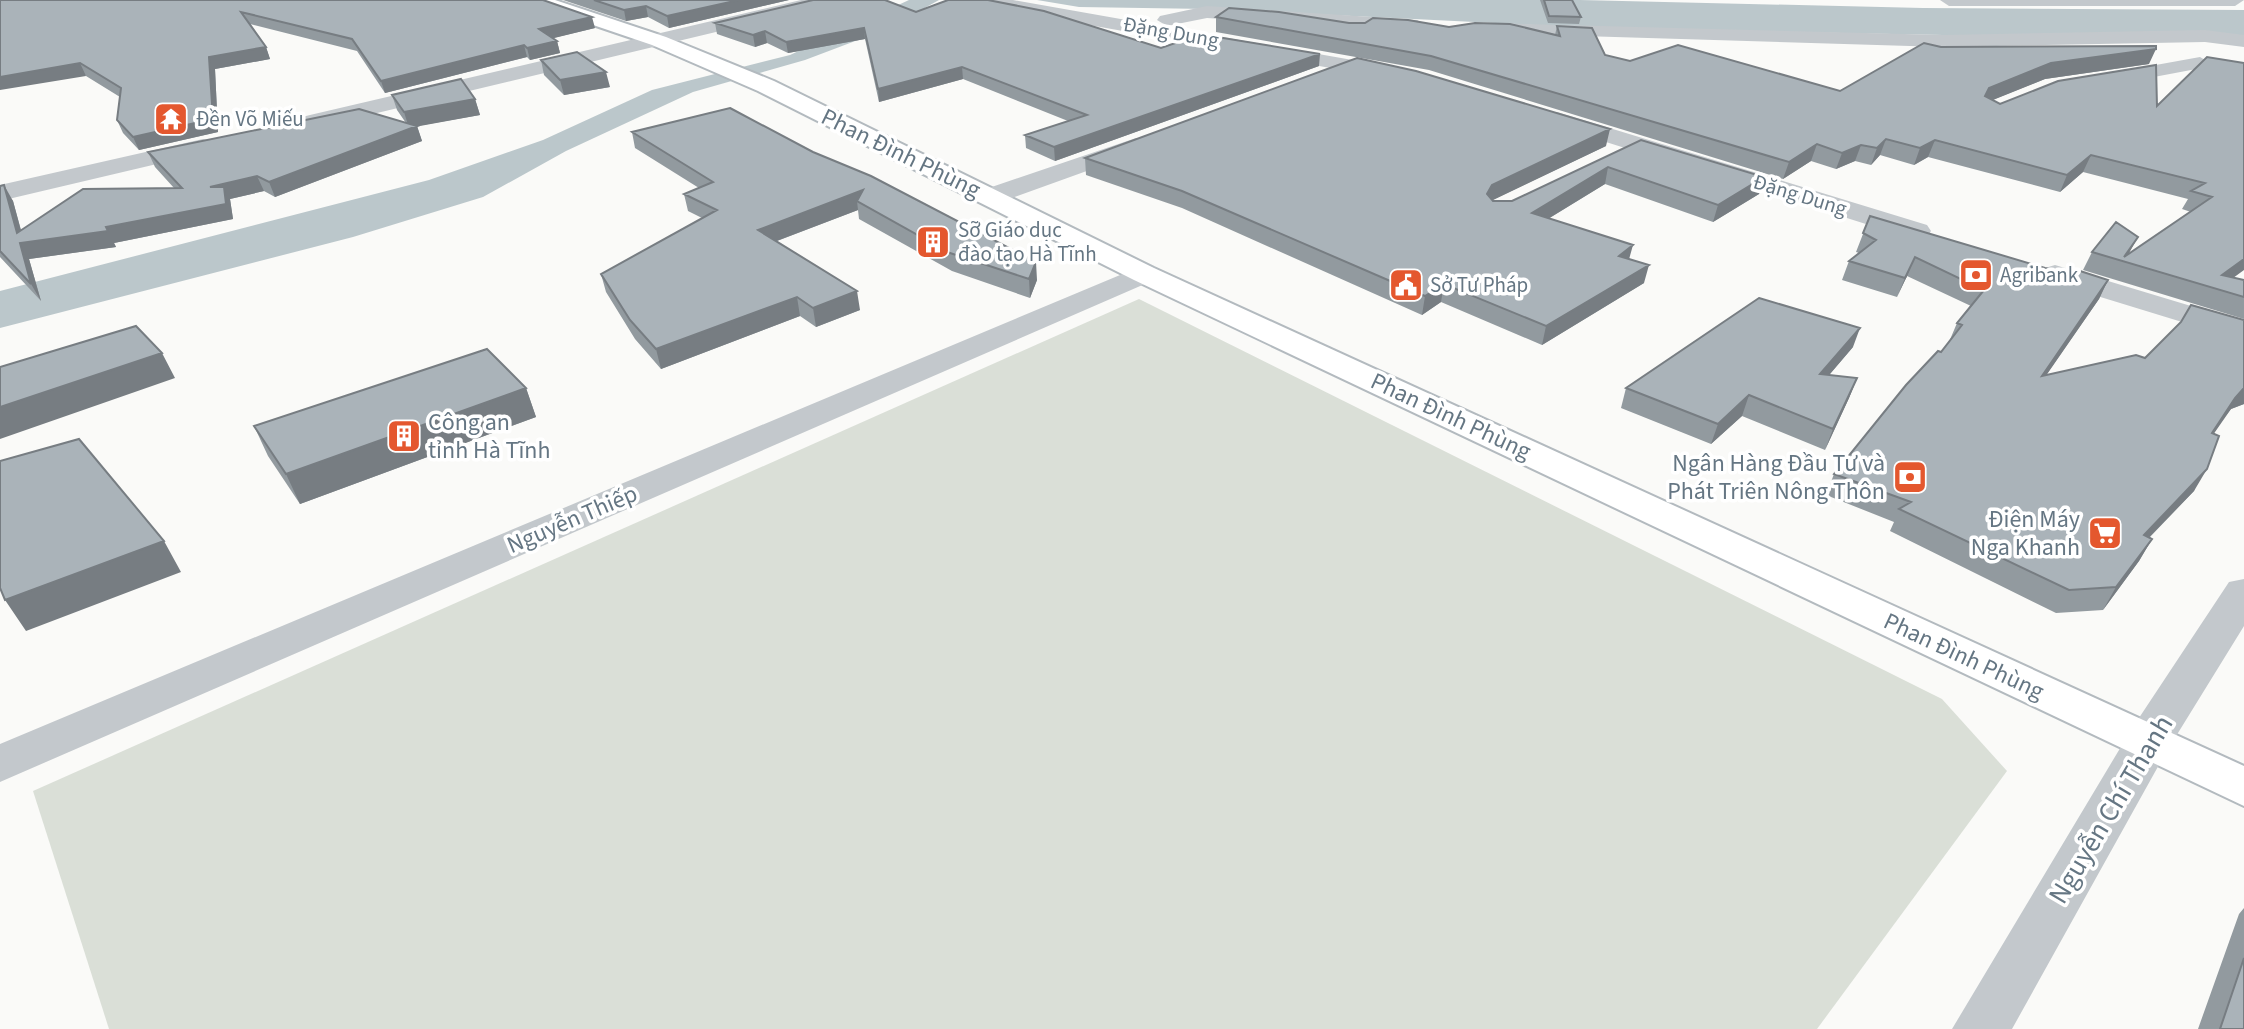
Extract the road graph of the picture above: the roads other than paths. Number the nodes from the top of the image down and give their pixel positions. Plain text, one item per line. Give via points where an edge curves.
1 (499, 0) edge
2 (825, 0) edge
3 (982, 0) edge
4 (1949, 0) edge
5 (2235, 0) edge
6 (1973, 1) edge
7 (1432, 26) edge
8 (1142, 27) junction
9 (1472, 28) edge
10 (2072, 38) junction
11 (2100, 40) junction
12 (659, 41) junction
13 (2244, 41) edge
14 (2200, 62) junction
15 (1353, 64) junction
16 (2222, 67) edge
17 (1420, 78) edge
18 (1306, 82) edge
19 (2085, 82) edge
20 (1536, 113) edge
21 (283, 128) edge
22 (1157, 137) edge
23 (229, 140) edge
24 (1635, 144) junction
25 (1598, 162) edge
26 (0, 193) edge
27 (989, 197) junction
28 (1941, 239) edge
29 (2033, 267) edge
30 (1144, 274) junction
31 (2244, 332) edge
32 (2244, 592) edge
33 (2148, 742) junction
34 (0, 764) edge
35 (2244, 787) edge
36 (1981, 1029) edge

1 - 12 main road, Phan Đình Phùng via 548,4
2 - 12 street
3 - 8 street, Đặng Dung
4 - 6 street
5 - 6 street
6 - 10 street
7 - 8 street via 1207,12 1187,13
8 - 15 street, Đặng Dung
9 - 10 street via 1890,40
10 - 11 street
11 - 13 street via 2205,36
11 - 14 street
12 - 21 street
12 - 27 main road, Phan Đình Phùng via 738,74
14 - 16 street
14 - 19 street
15 - 17 street, Đặng Dung
15 - 18 street
20 - 24 street, Đặng Dung
22 - 27 street
23 - 26 street
24 - 25 street
24 - 28 street, Đặng Dung
27 - 30 main road, Phan Đình Phùng
29 - 31 street
30 - 33 main road, Phan Đình Phùng
30 - 34 street, Nguyễn Thiếp
32 - 33 street, Nguyễn Chí Thanh
33 - 35 main road, Phan Đình Phùng
33 - 36 street, Nguyễn Chí Thanh

